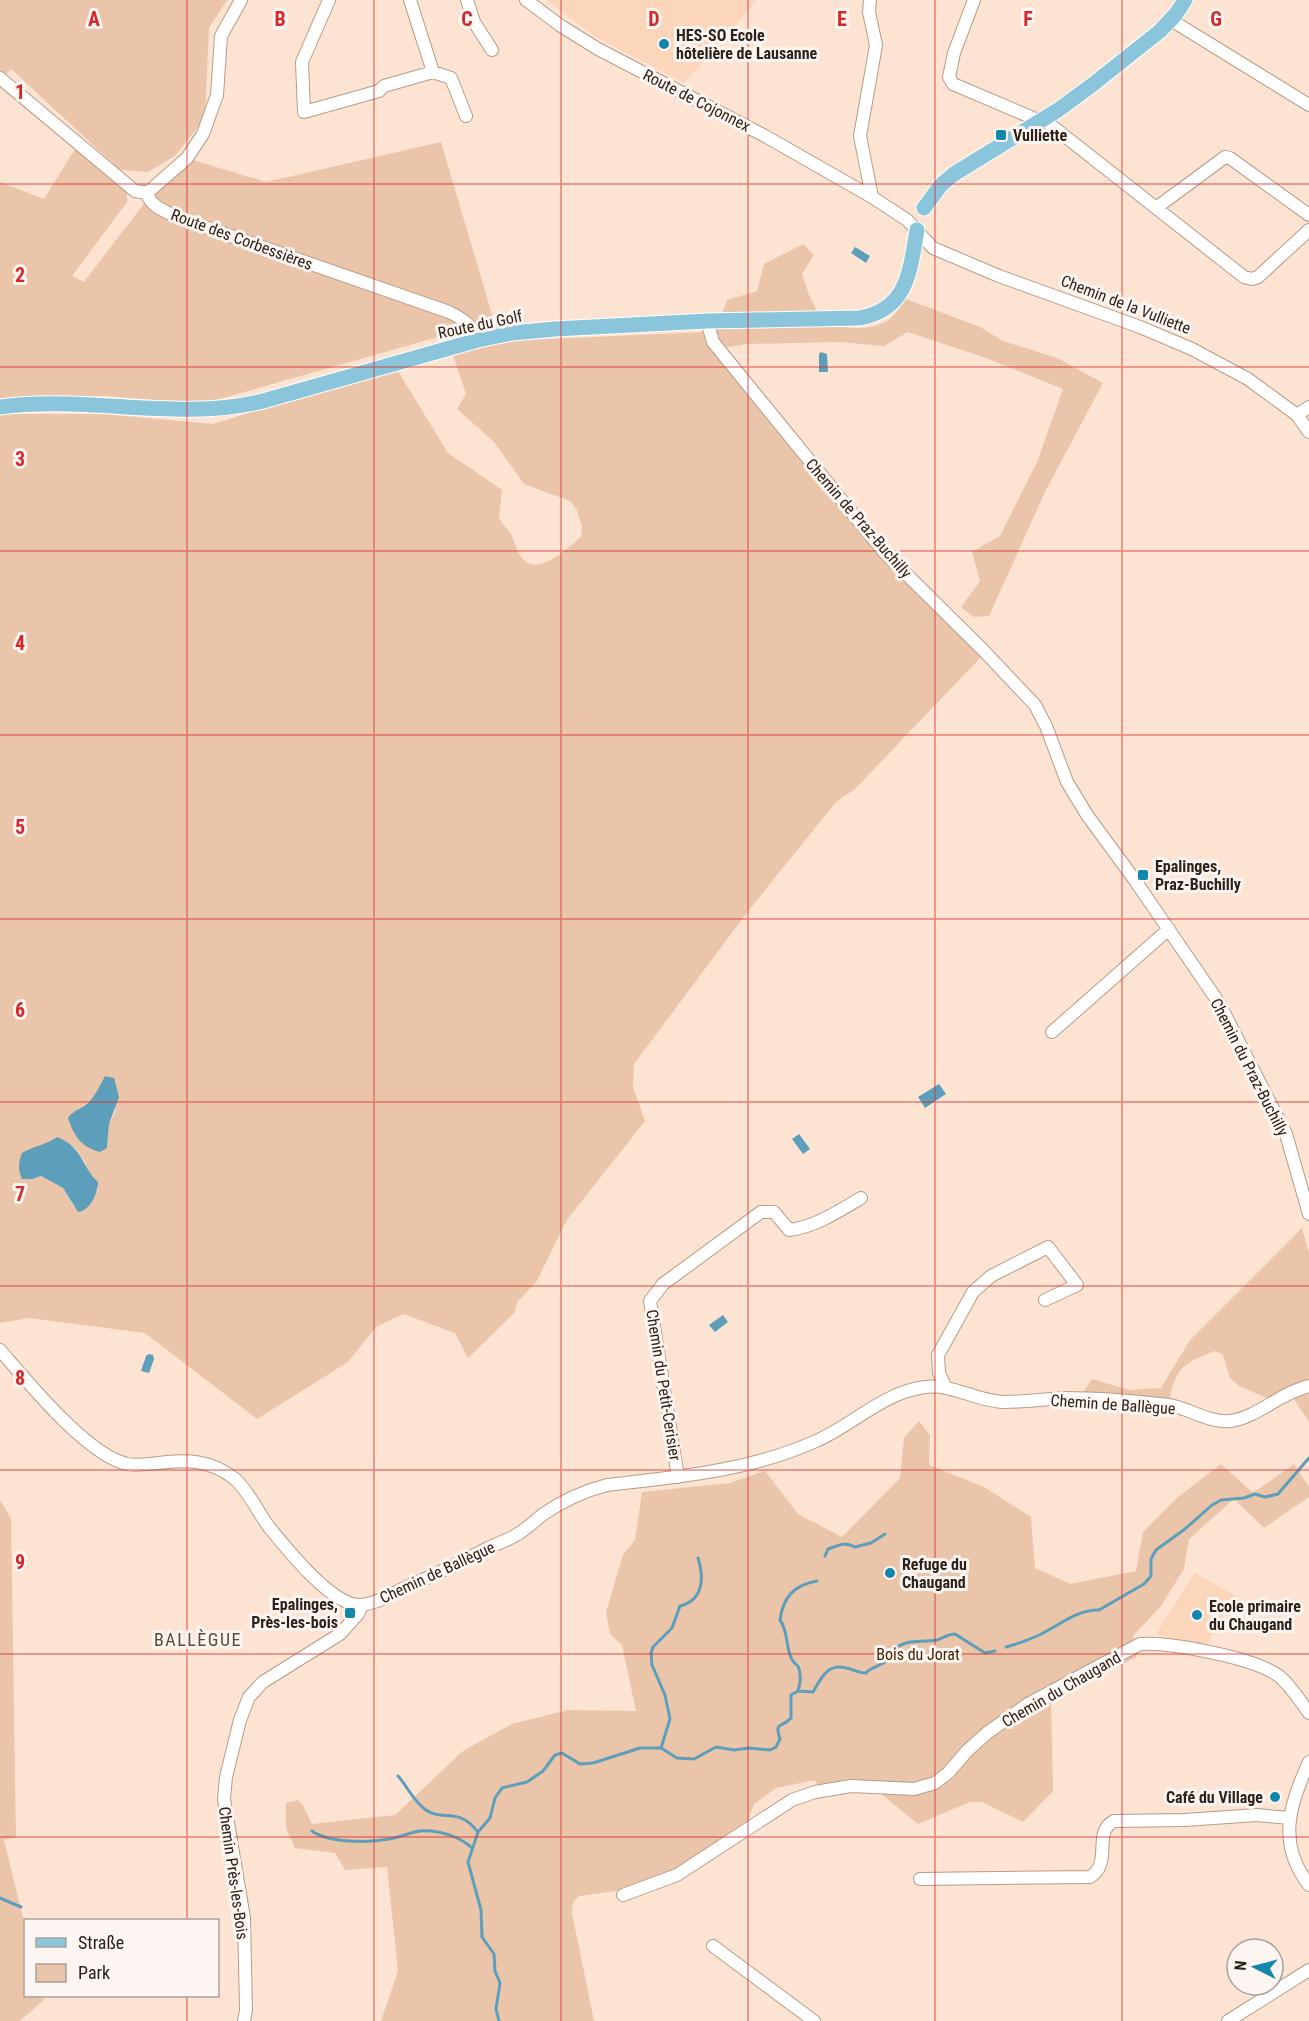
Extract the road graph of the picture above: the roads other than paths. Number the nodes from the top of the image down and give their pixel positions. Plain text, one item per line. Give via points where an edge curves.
1 (241, 0) edge
2 (328, 0) edge
3 (412, 0) edge
4 (467, 0) edge
5 (525, 0) edge
6 (870, 0) edge
7 (974, 0) edge
8 (1185, 0) edge
9 (1171, 20) junction
10 (492, 50) dead end
11 (433, 72) junction
12 (0, 78) edge
13 (1309, 105) edge
14 (466, 116) dead end
15 (1042, 120) junction
16 (147, 194) junction
17 (872, 197) junction
18 (924, 208) joint
19 (1156, 208) junction
20 (1309, 215) edge
21 (917, 230) junction
22 (1309, 230) edge
23 (933, 248) junction
24 (913, 252) junction
25 (707, 321) junction
26 (478, 340) junction
27 (0, 407) edge
28 (1309, 407) edge
29 (1296, 415) junction
30 (1309, 432) edge
31 (1060, 765) joint
32 (1169, 929) junction
33 (1052, 1032) dead end
34 (861, 1198) dead end
35 (1308, 1208) edge
36 (1045, 1300) dead end
37 (0, 1350) edge
38 (1309, 1386) edge
39 (946, 1388) junction
40 (678, 1477) junction
41 (362, 1605) junction
42 (1309, 1713) edge
43 (1309, 1762) edge
44 (1289, 1818) junction
45 (920, 1879) dead end
46 (1309, 1885) edge
47 (623, 1895) dead end
48 (713, 1946) dead end
49 (1309, 1970) edge
50 (244, 2021) edge
51 (814, 2021) edge
52 (1228, 2021) edge

1 - 16 street via 221,36 217,95 203,134 187,158
2 - 11 street via 302,62 304,112
3 - 11 street
4 - 10 street via 474,22
5 - 17 street, Route de Cojonnex via 589,44
6 - 17 street via 876,45 860,136
7 - 15 street via 949,77 953,84
8 - 9 main road
9 - 13 street
9 - 15 main road
11 - 14 street via 452,78
12 - 16 street, Route des Corbessières via 135,191
15 - 18 main road via 954,174
15 - 19 street
16 - 26 street, Route des Corbessières via 152,203 179,218 449,312 471,326
17 - 21 street, Route de Cojonnex
18 - 21 street
19 - 20 street via 1225,157
19 - 22 street via 1244,277 1252,279
21 - 23 street, Chemin de la Vulliette
21 - 24 main road, Route du Golf
23 - 24 street
23 - 29 street, Chemin de la Vulliette via 1192,349 1248,379
24 - 25 main road, Route du Golf via 899,296 888,308 872,316
25 - 26 main road, Route du Golf via 536,330
25 - 31 street, Chemin de Praz-Buchilly via 713,342 884,552 1035,705
26 - 27 main road, Route du Golf via 247,405 186,410 72,404
28 - 29 street
29 - 30 street, Chemin de la Vulliette
31 - 32 street, Chemin du Praz-Buchilly via 1087,815
32 - 33 street
32 - 35 street, Chemin du Praz-Buchilly via 1218,1003 1286,1134
34 - 40 street, Chemin du Petit-Cerisier via 839,1212 789,1230 774,1212 761,1212 663,1284 650,1301
36 - 39 street via 1077,1285 1048,1247 991,1276 973,1292 940,1348 937,1361
37 - 41 street, Chemin de Ballègue via 47,1404 111,1458 134,1465 201,1461 223,1471 249,1494 268,1526 313,1578 345,1601
38 - 39 street, Chemin de Ballègue via 1230,1421 1153,1403 1068,1398 1005,1402
39 - 40 street, Chemin de Ballègue via 924,1387 903,1392 817,1441 785,1453 723,1471
40 - 41 street, Chemin de Ballègue via 607,1485 571,1497 520,1533
41 - 50 street, Chemin Près-les-Bois via 340,1634 262,1682 249,1697 240,1720 224,1798 244,1918
42 - 47 street, Chemin du Chaugand via 1287,1683 1265,1668 1217,1654 1158,1643 1140,1644 1028,1704 987,1732 935,1783 914,1790 851,1786 792,1800 677,1875
43 - 44 street
44 - 45 street via 1257,1815 1114,1821 1104,1832 1098,1873 1090,1877
44 - 46 street via 1288,1839 1301,1875
48 - 51 street
49 - 52 street

